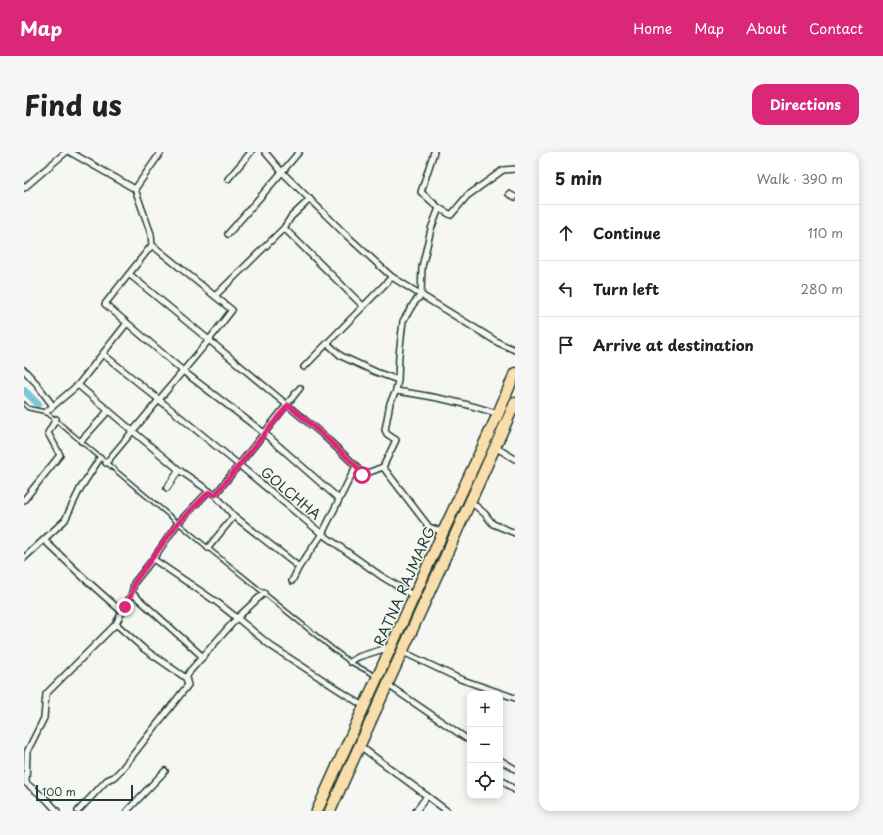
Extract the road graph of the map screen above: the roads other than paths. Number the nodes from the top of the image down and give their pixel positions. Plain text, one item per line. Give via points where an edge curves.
1 (66, 152) edge
2 (70, 152) edge
3 (161, 152) edge
4 (251, 152) edge
5 (265, 152) edge
6 (300, 152) edge
7 (434, 152) edge
8 (515, 169) edge
9 (282, 172) junction
10 (228, 179) dead end
11 (24, 188) edge
12 (135, 189) junction
13 (509, 194) dead end
14 (515, 197) edge
15 (310, 199) junction
16 (438, 208) junction
17 (284, 228) junction
18 (228, 234) dead end
19 (152, 245) junction
20 (129, 274) junction
21 (392, 277) junction
22 (421, 295) junction
23 (216, 296) junction
24 (363, 306) junction
25 (127, 323) junction
26 (209, 340) junction
27 (327, 343) junction
28 (515, 350) edge
29 (103, 354) junction
30 (304, 367) dead end
31 (24, 370) edge
32 (182, 371) junction
33 (515, 373) edge
34 (398, 380) junction
35 (78, 385) junction
36 (300, 388) dead end
37 (396, 391) junction
38 (159, 401) junction
39 (515, 403) edge
40 (24, 404) edge
41 (288, 405) junction
42 (53, 406) junction
43 (109, 410) junction
44 (46, 412) junction
45 (498, 414) junction
46 (55, 419) junction
47 (133, 431) junction
48 (264, 433) junction
49 (81, 441) junction
50 (495, 447) junction
51 (100, 458) junction
52 (515, 459) edge
53 (106, 463) junction
54 (240, 465) junction
55 (356, 466) junction
56 (383, 467) junction
57 (180, 470) junction
58 (167, 488) dead end
59 (209, 492) junction
60 (215, 495) junction
61 (339, 499) junction
62 (24, 500) edge
63 (470, 501) junction
64 (234, 516) junction
65 (178, 523) junction
66 (443, 532) junction
67 (515, 533) edge
68 (322, 534) junction
69 (44, 540) junction
70 (208, 548) junction
71 (24, 558) edge
72 (153, 558) junction
73 (299, 567) junction
74 (292, 581) dead end
75 (132, 593) junction
76 (264, 593) junction
77 (414, 596) junction
78 (121, 611) junction
79 (238, 618) junction
80 (116, 624) junction
81 (392, 646) junction
82 (403, 652) junction
83 (203, 656) junction
84 (350, 662) junction
85 (378, 677) junction
86 (186, 678) junction
87 (388, 685) junction
88 (515, 698) edge
89 (365, 707) junction
90 (467, 739) edge
91 (360, 746) junction
92 (503, 762) edge
93 (515, 769) edge
94 (165, 771) dead end
95 (503, 782) edge
96 (515, 790) edge
97 (427, 796) junction
98 (57, 811) edge
99 (78, 811) edge
100 (127, 811) edge
101 (317, 811) edge
102 (330, 811) edge
103 (416, 811) edge
104 (446, 811) edge

1 - 11 street
2 - 12 street
3 - 12 street
4 - 10 street
5 - 9 street
6 - 9 street
7 - 16 street via 422,192
8 - 16 street via 504,170 467,196 450,215
9 - 15 street
9 - 18 street
12 - 19 street via 151,234
13 - 14 street
15 - 17 street via 291,217
15 - 21 street
16 - 22 street via 422,267
17 - 23 street
17 - 24 street
19 - 20 street
19 - 23 street
20 - 25 street via 105,304
20 - 26 street
21 - 22 street
21 - 24 street
22 - 28 street via 499,343
22 - 34 street via 403,321
23 - 26 street via 232,310
24 - 27 street
25 - 29 street
25 - 32 street
26 - 32 street
26 - 41 street
27 - 30 street
27 - 34 street via 341,356
29 - 35 street
29 - 38 street, GOLCHHA
31 - 42 street
32 - 38 street
32 - 48 street
33 - 45 highway, RATNA RAJMARG
34 - 37 street
35 - 42 street
35 - 43 street
36 - 41 street
37 - 45 street via 472,405
37 - 56 street via 390,403 385,430 396,440
38 - 47 street
38 - 54 street, GOLCHHA
39 - 50 highway, RATNA RAJMARG
40 - 44 lane via 28,408
41 - 48 street
41 - 55 street
42 - 44 street
43 - 47 street
43 - 49 street
44 - 46 lane
45 - 66 highway, RATNA RAJMARG
46 - 49 lane
46 - 62 street via 48,433 60,454
47 - 53 street
47 - 57 street
48 - 54 street
48 - 61 street
49 - 51 lane
50 - 52 street
50 - 63 highway, RATNA RAJMARG
51 - 53 lane
51 - 69 street via 80,489 65,520
53 - 65 lane
54 - 60 street
54 - 68 street, GOLCHHA
55 - 56 street via 362,475
55 - 61 street
56 - 66 street via 429,527
57 - 58 street
57 - 59 street
59 - 60 street
59 - 65 street
60 - 64 street
61 - 68 street
63 - 67 street via 493,524
63 - 82 highway, RATNA RAJMARG
64 - 70 street
64 - 73 street
65 - 70 lane
65 - 72 street
66 - 77 highway, RATNA RAJMARG
68 - 73 street
68 - 77 street, GOLCHHA
69 - 71 street
69 - 78 street
70 - 76 lane
72 - 75 street via 134,583
72 - 79 street
73 - 74 street
75 - 78 street
75 - 83 street
76 - 79 street
76 - 84 lane
77 - 81 highway, RATNA RAJMARG
78 - 80 street
79 - 83 street
79 - 89 street via 272,646
80 - 86 street via 144,649
80 - 98 street via 46,694 44,718 27,752 26,783
81 - 84 street
81 - 85 highway, RATNA RAJMARG
82 - 87 highway, RATNA RAJMARG
82 - 88 street via 457,678
83 - 86 street
84 - 85 lane
85 - 89 highway, RATNA RAJMARG
86 - 99 street via 188,685 160,722 121,770 107,780
87 - 90 street
87 - 91 highway, RATNA RAJMARG
89 - 101 highway, RATNA RAJMARG
91 - 97 street
91 - 102 highway, RATNA RAJMARG
92 - 93 street
94 - 100 street
95 - 96 street
97 - 103 street
97 - 104 street

